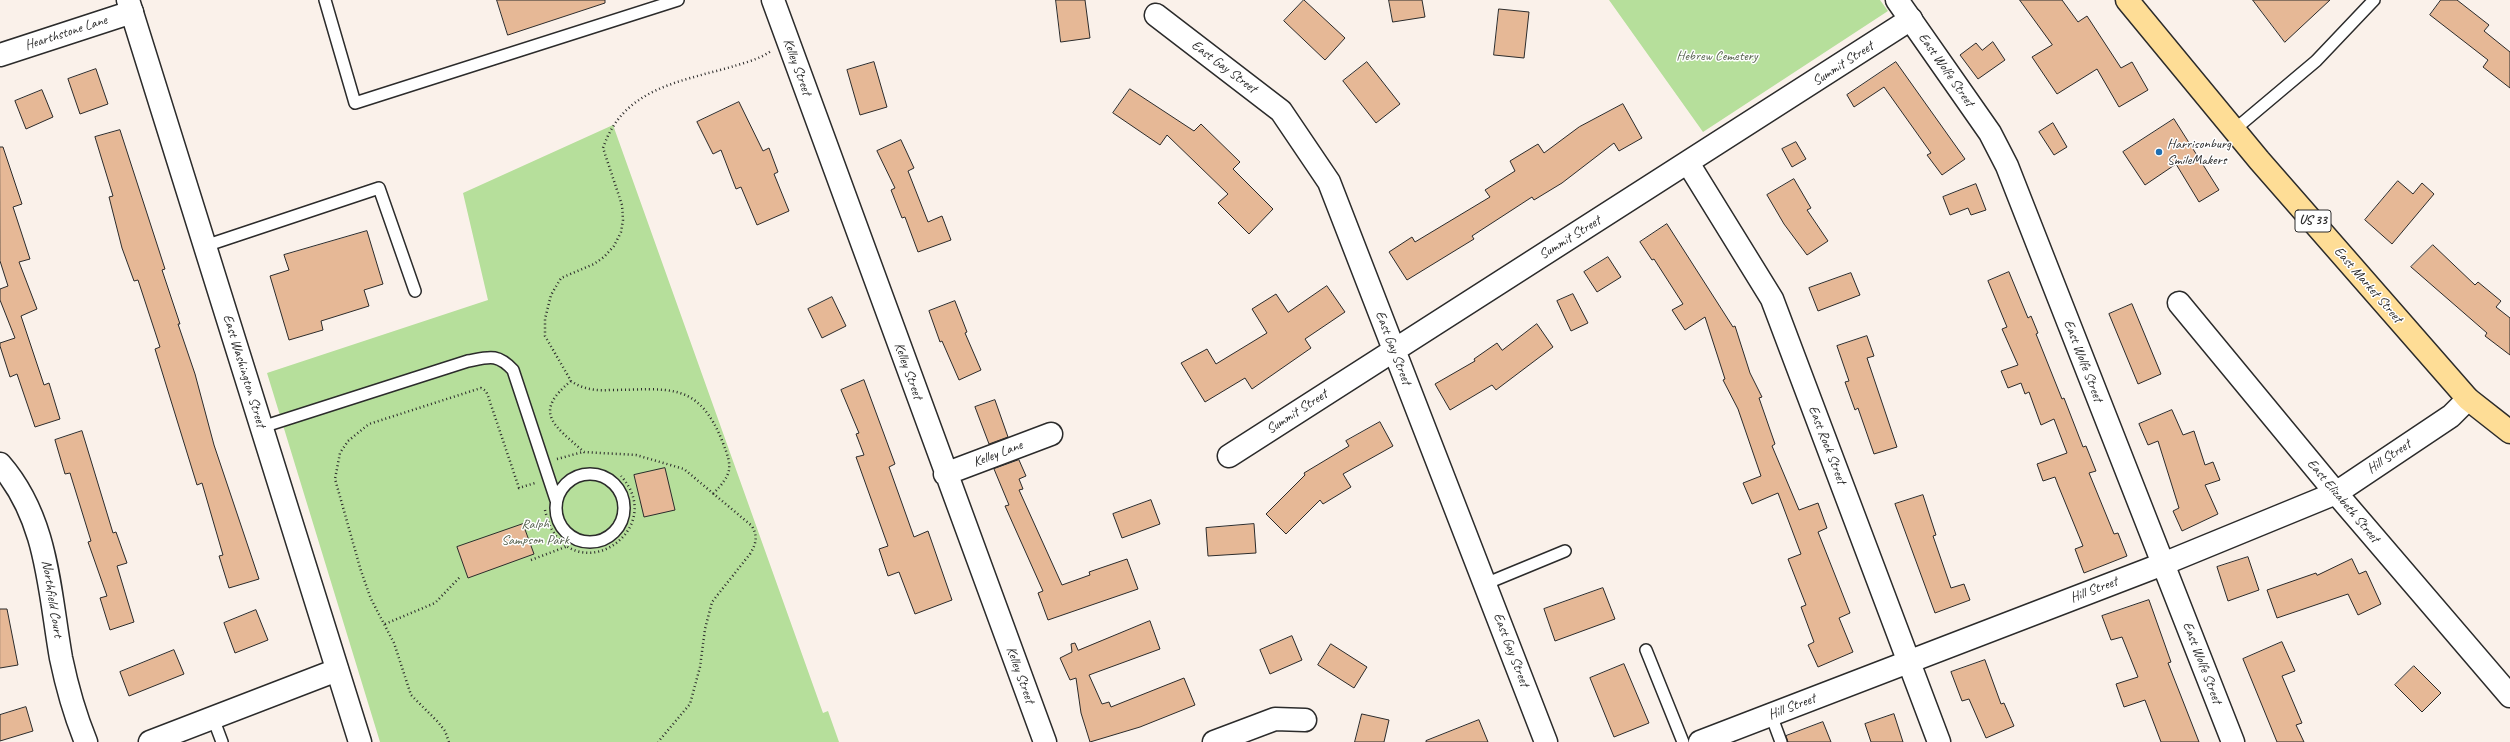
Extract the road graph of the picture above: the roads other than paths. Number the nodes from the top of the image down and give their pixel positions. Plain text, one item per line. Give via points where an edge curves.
1 (325, 0) edge
2 (678, 0) edge
3 (773, 0) edge
4 (1897, 0) edge
5 (2127, 0) edge
6 (2374, 0) edge
7 (130, 6) edge
8 (1156, 15) dead end
9 (1911, 19) junction
10 (0, 55) edge
11 (2234, 130) junction
12 (1688, 163) junction
13 (205, 246) junction
14 (416, 291) dead end
15 (2178, 303) dead end
16 (1394, 350) junction
17 (2468, 399) junction
18 (262, 427) junction
19 (2510, 432) edge
20 (1051, 434) dead end
21 (1229, 456) dead end
22 (0, 464) edge
23 (945, 474) junction
24 (2336, 493) junction
25 (556, 500) junction
26 (1565, 551) dead end
27 (2163, 564) junction
28 (1485, 584) junction
29 (1646, 650) dead end
30 (1909, 662) junction
31 (337, 670) junction
32 (2510, 696) edge
33 (1771, 714) junction
34 (213, 718) junction
35 (1305, 720) dead end
36 (86, 742) edge
37 (150, 742) edge
38 (222, 742) edge
39 (360, 742) edge
40 (1045, 742) edge
41 (1214, 742) edge
42 (1546, 742) edge
43 (1682, 742) edge
44 (1700, 742) edge
45 (1781, 742) edge
46 (1939, 742) edge
47 (2233, 742) edge

1 - 2 lane via 355,103
3 - 23 street, Kelley Street
4 - 9 street, East Wolfe Street
5 - 11 main road, East Market Street / US 33
6 - 11 lane via 2316,61
7 - 10 street, Hearthstone Lane
7 - 13 street, East Washington Street
8 - 16 street, East Gay Street via 1281,111 1329,182
9 - 12 street, Summit Street
9 - 27 street, East Wolfe Street via 2000,149
11 - 17 main road, East Market Street / US 33
12 - 16 street, Summit Street
12 - 30 street, East Rock Street via 1772,299
13 - 14 lane via 379,188
13 - 18 street, East Washington Street
15 - 24 street, East Elizabeth Street
16 - 21 street, Summit Street
16 - 28 street, East Gay Street
17 - 19 main road, East Market Street / US 33
17 - 24 street, Hill Street via 2451,416
18 - 25 lane via 468,361 490,357 503,360 512,370
18 - 31 street, East Washington Street
20 - 23 street, Kelley Lane
22 - 36 street, Northfield Court via 24,500 44,551 65,675
23 - 40 street, Kelley Street
24 - 27 street, Hill Street
24 - 32 street, East Elizabeth Street
25 - 25 lane via 558,522 572,538 582,542 593,542 608,537 620,526 624,516 621,492 603,476 592,473 569,480
26 - 28 lane
27 - 30 street, Hill Street
27 - 47 street, East Wolfe Street
28 - 42 street, East Gay Street
29 - 43 lane
30 - 33 street, Hill Street
30 - 46 street, East Rock Street
31 - 34 street
31 - 39 street, East Washington Street
33 - 44 street, Hill Street
33 - 45 lane
34 - 37 street
34 - 38 lane
35 - 41 street via 1275,719

